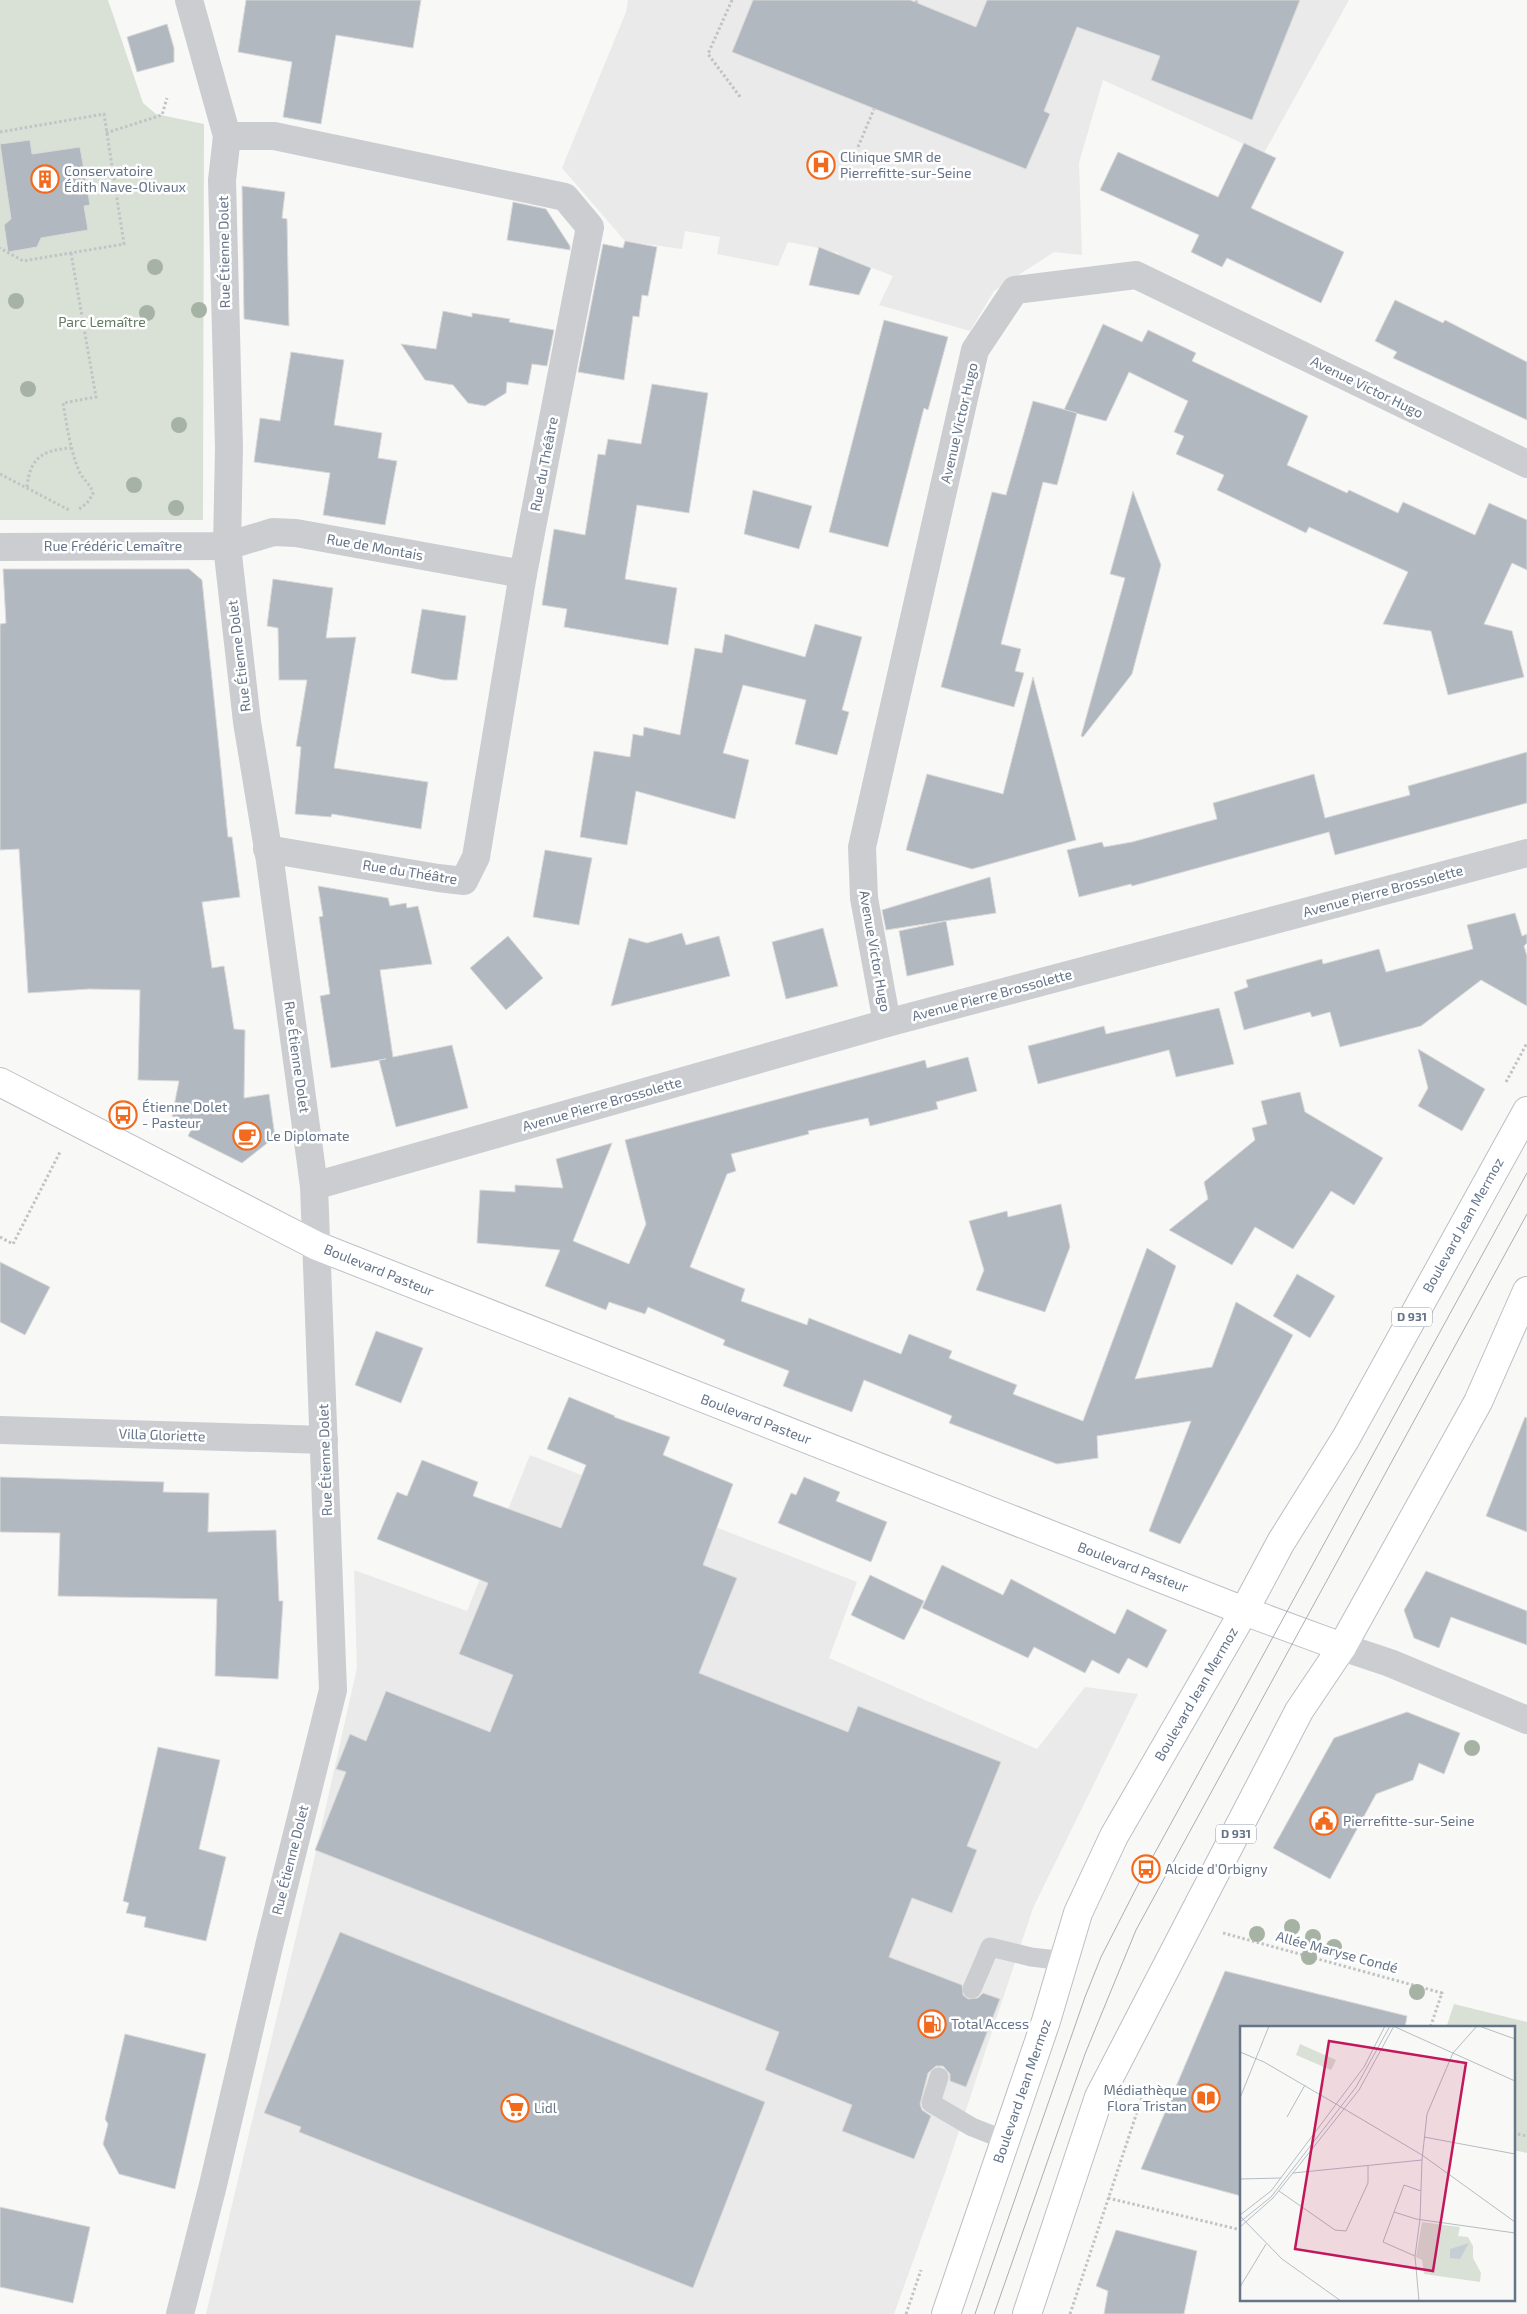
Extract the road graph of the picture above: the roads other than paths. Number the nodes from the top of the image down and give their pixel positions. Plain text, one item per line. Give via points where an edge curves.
1 (189, 0) edge
2 (227, 136) junction
3 (1527, 464) edge
4 (227, 546) junction
5 (0, 547) edge
6 (523, 574) junction
7 (267, 849) junction
8 (1527, 853) edge
9 (887, 1023) junction
10 (0, 1082) edge
11 (1527, 1111) edge
12 (314, 1186) junction
13 (317, 1246) junction
14 (1527, 1291) edge
15 (0, 1430) edge
16 (324, 1440) junction
17 (1244, 1611) junction
18 (1342, 1646) junction
19 (1527, 1720) edge
20 (1065, 1961) junction
21 (972, 1989) dead end
22 (939, 2077) dead end
23 (1005, 2140) junction
24 (180, 2314) edge
25 (946, 2314) edge
26 (1027, 2314) edge

1 - 2 street, Rue Étienne Dolet
2 - 4 street, Rue Étienne Dolet via 222,180 229,447
2 - 6 street, Rue du Théâtre via 274,136 565,197 590,228
3 - 9 street, Avenue Victor Hugo via 1136,275 1016,290 975,350 862,847 864,898
4 - 5 street, Rue Frédéric Lemaître
4 - 6 street, Rue de Montais via 273,532 296,533
4 - 7 street, Rue Étienne Dolet via 247,722
6 - 7 street, Rue du Théâtre via 476,857 464,881
7 - 12 street, Rue Étienne Dolet
8 - 9 street, Avenue Pierre Brossolette
9 - 12 street, Avenue Pierre Brossolette
10 - 13 main road, Boulevard Pasteur
11 - 17 main road, Boulevard Jean Mermoz / D 931 via 1350,1429 1281,1542
12 - 13 street, Rue Étienne Dolet
13 - 16 street, Rue Étienne Dolet
13 - 17 main road, Boulevard Pasteur
14 - 18 main road, D 931 via 1478,1402
15 - 16 street, Villa Gloriette
16 - 24 street, Rue Étienne Dolet via 333,1690
17 - 18 main road, Boulevard Pasteur
17 - 20 main road, Boulevard Jean Mermoz / D 931 via 1114,1836 1078,1913
18 - 19 street, Boulevard Pasteur
18 - 26 main road, D 931 via 1300,1711 1099,2096
20 - 21 lane via 990,1948
20 - 23 main road, Boulevard Jean Mermoz / D 931
22 - 23 lane via 931,2103 972,2128
23 - 25 main road, Boulevard Jean Mermoz / D 931

